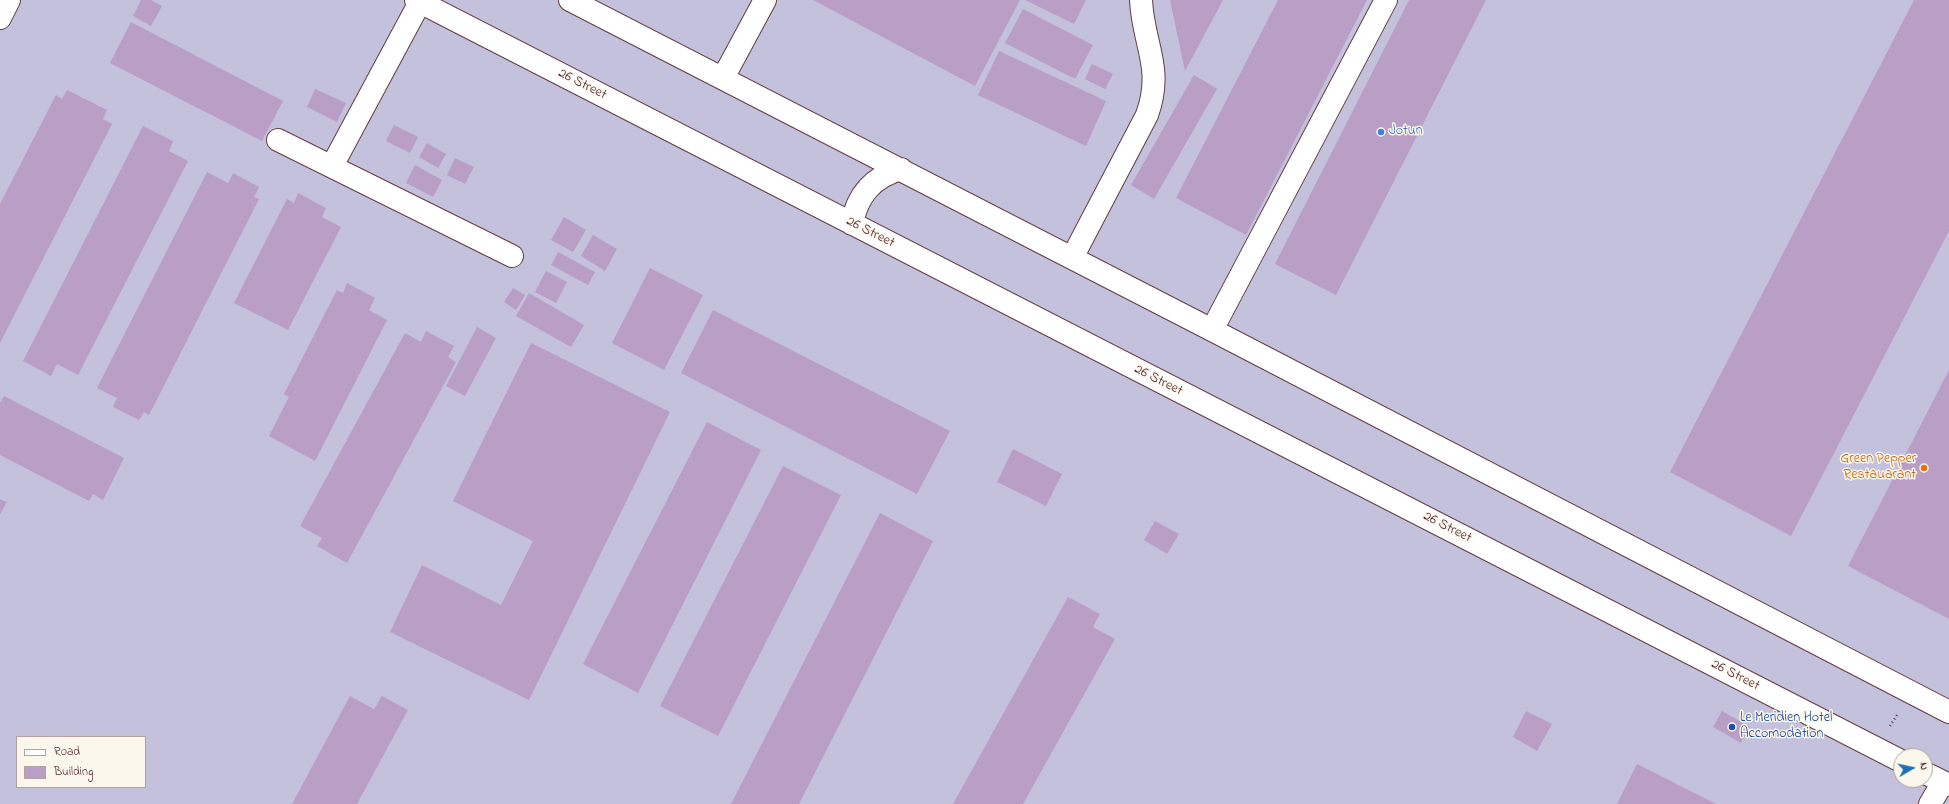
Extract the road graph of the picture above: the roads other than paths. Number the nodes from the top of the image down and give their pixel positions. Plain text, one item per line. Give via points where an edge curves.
1 (9, 0) edge
2 (570, 0) edge
3 (764, 0) edge
4 (1140, 0) edge
5 (1386, 0) edge
6 (418, 1) edge
7 (0, 18) edge
8 (723, 78) junction
9 (278, 140) dead end
10 (332, 166) junction
11 (901, 169) junction
12 (852, 224) junction
13 (512, 256) dead end
14 (1072, 258) junction
15 (1212, 330) junction
16 (1949, 712) edge
17 (1893, 757) edge
18 (1939, 780) edge
19 (1930, 804) edge

1 - 7 street
2 - 8 street
3 - 8 street
4 - 14 street via 1155,75 1152,102
5 - 15 street
6 - 10 street
6 - 12 street, 26 Street
8 - 11 street
9 - 10 street
10 - 13 street
11 - 12 street via 877,179 867,188 854,211
11 - 14 street
12 - 17 street, 26 Street
14 - 15 street
15 - 16 street
18 - 19 street

